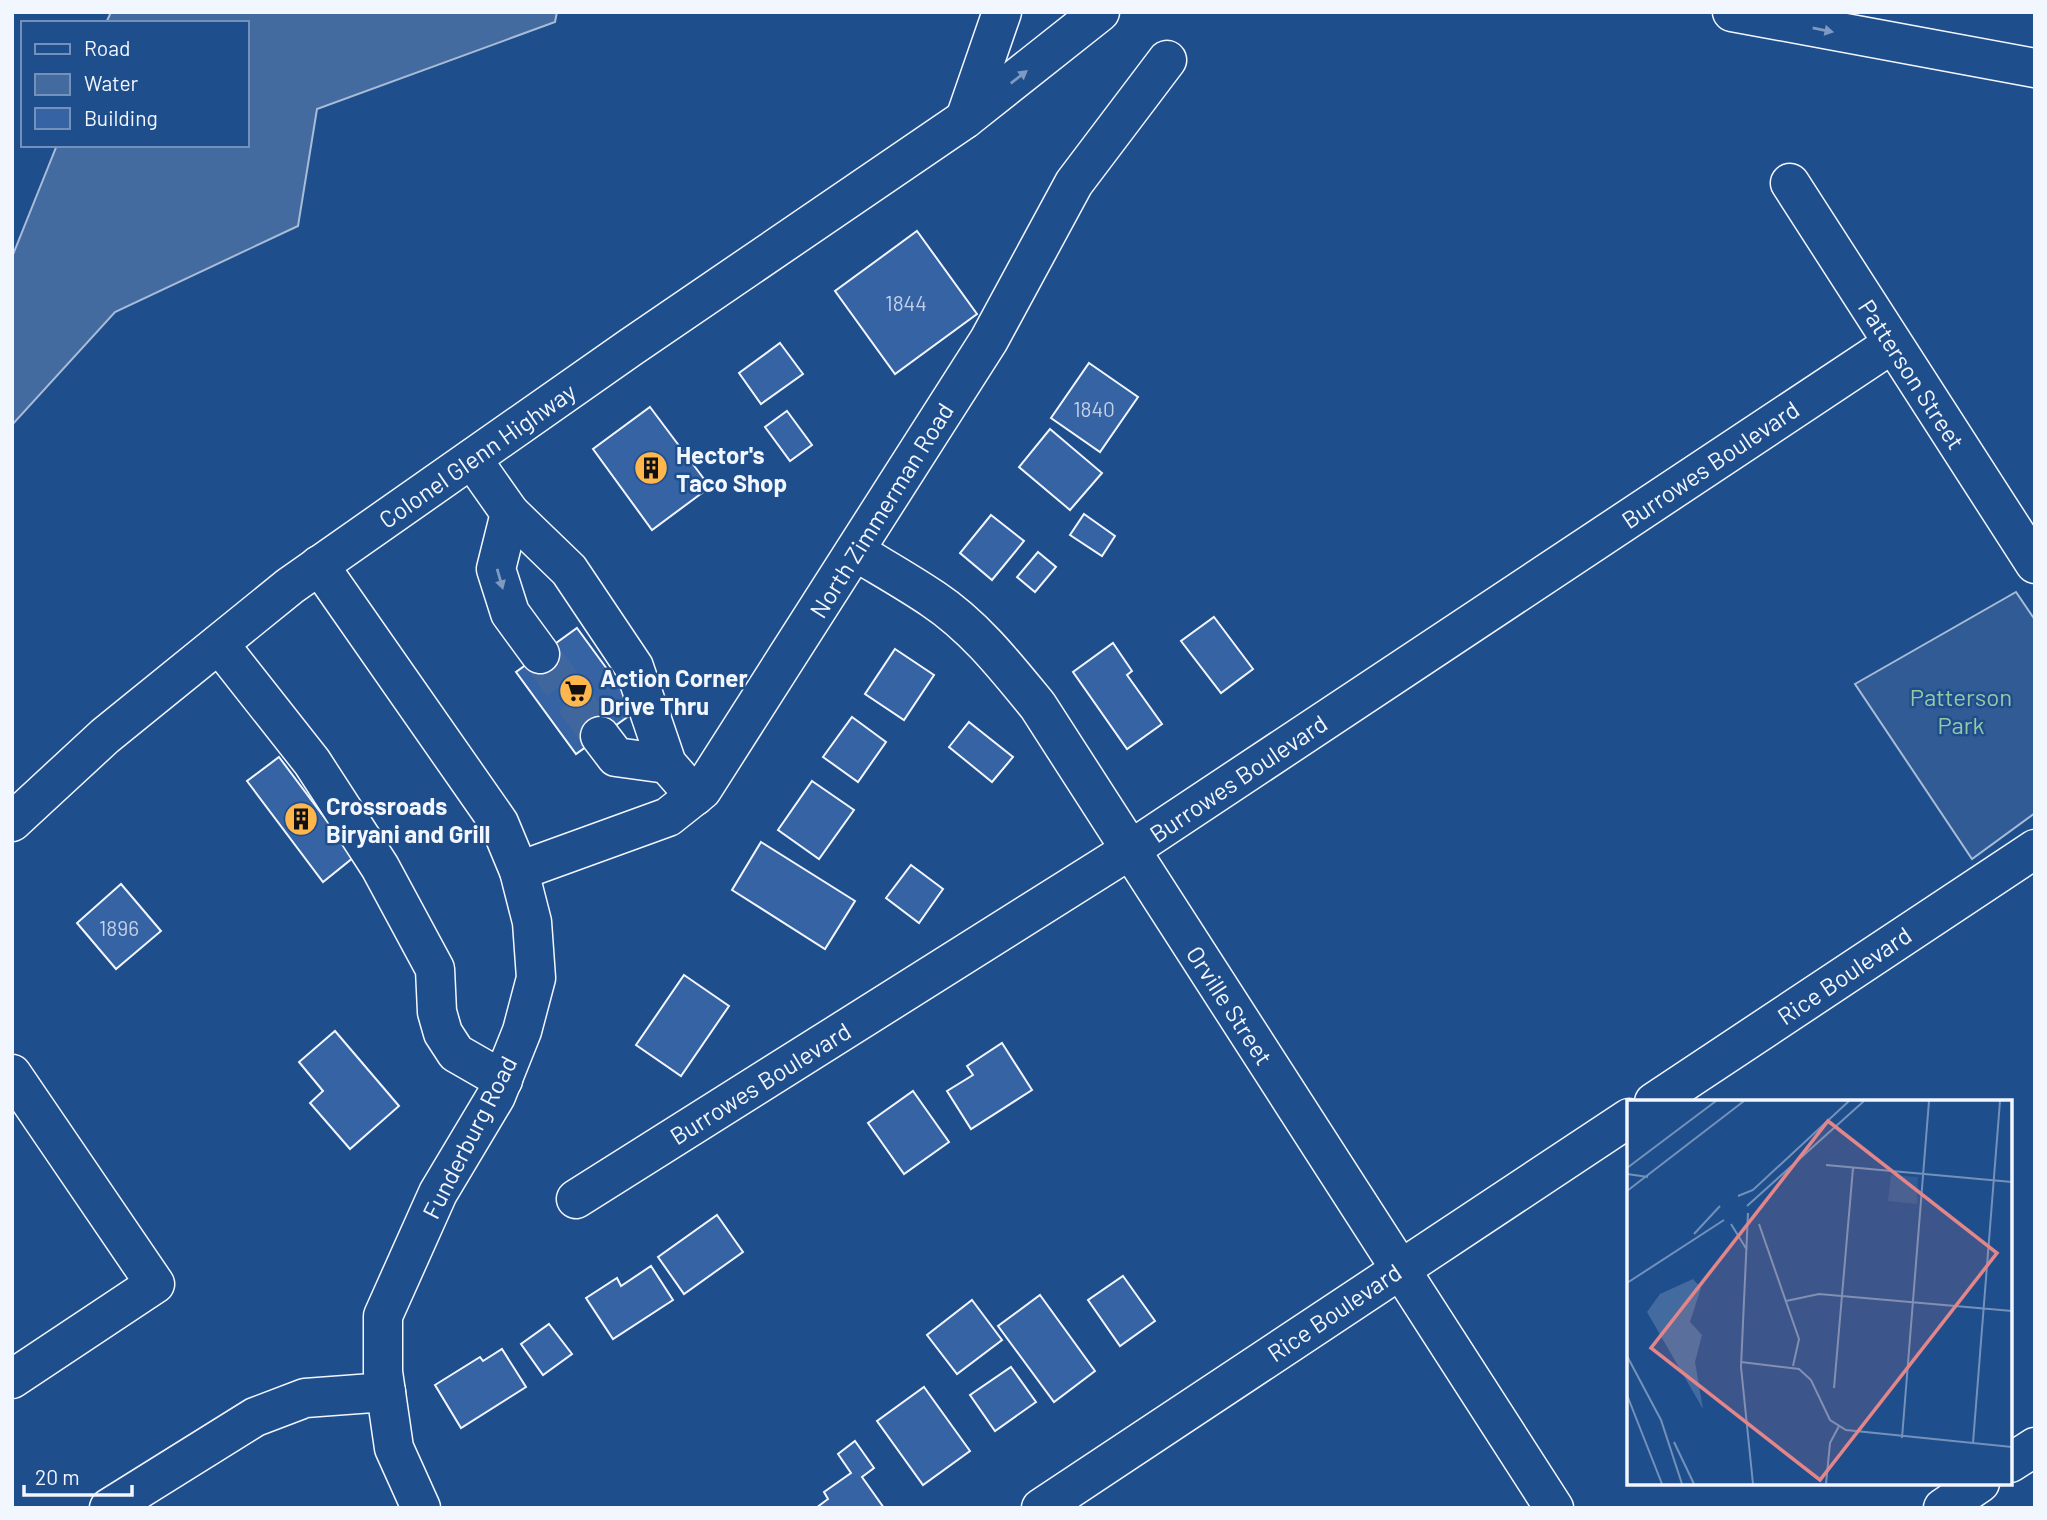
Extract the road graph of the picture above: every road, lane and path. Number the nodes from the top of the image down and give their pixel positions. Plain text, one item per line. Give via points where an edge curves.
1 (1002, 12) edge
2 (1100, 12) edge
3 (1731, 12) edge
4 (1167, 60) dead end
5 (2035, 68) edge
6 (965, 119) junction
7 (1790, 183) dead end
8 (1892, 344) junction
9 (472, 460) junction
10 (510, 513) junction
11 (855, 551) junction
12 (2035, 564) edge
13 (319, 565) junction
14 (219, 644) junction
15 (540, 654) tunnel mouth
16 (600, 736) tunnel mouth
17 (667, 764) junction
18 (695, 796) junction
19 (12, 822) edge
20 (2035, 849) edge
21 (1130, 850) junction
22 (519, 871) junction
23 (12, 1074) edge
24 (503, 1080) junction
25 (1657, 1100) edge
26 (1627, 1119) edge
27 (576, 1199) dead end
28 (1400, 1268) junction
29 (12, 1379) edge
30 (386, 1392) junction
31 (2035, 1447) edge
32 (2012, 1462) edge
33 (1977, 1485) edge
34 (109, 1508) edge
35 (421, 1508) edge
36 (1041, 1508) edge
37 (1554, 1508) edge
38 (1943, 1508) edge

1 - 6 street
6 -> 2 street, Colonel Glenn Highway
3 -> 5 street
4 - 11 street, North Zimmerman Road via 1074,183 989,340
6 - 9 street, Colonel Glenn Highway
7 - 8 street, Patterson Street
8 - 12 street, Patterson Street
8 - 21 street, Burrowes Boulevard
9 - 10 street
9 - 13 street, Colonel Glenn Highway
10 -> 15 street via 496,569 510,613
10 - 17 street via 569,570 634,667
11 - 18 street, North Zimmerman Road
11 - 21 street, Orville Street via 934,599 996,654 1038,706
13 - 14 street, Colonel Glenn Highway
13 - 22 street, Funderburg Road via 499,823
14 - 19 street, Colonel Glenn Highway via 105,736
14 - 24 street via 312,762 380,867 435,969 437,1012 456,1053
16 - 17 street via 616,757
17 - 18 street
18 - 22 street, North Zimmerman Road via 668,817
20 - 25 street, Rice Boulevard
21 - 27 street, Burrowes Boulevard
21 - 28 street, Orville Street
22 - 24 street, Funderburg Road via 532,922 536,978
23 - 29 street via 155,1284
24 - 30 street, Funderburg Road via 439,1193 383,1316
26 - 28 street, Rice Boulevard
28 - 36 street, Rice Boulevard
28 - 37 street, Orville Street
30 - 34 street via 304,1398 255,1417
30 - 35 street, Funderburg Road via 394,1448
31 - 32 street
33 - 38 street

